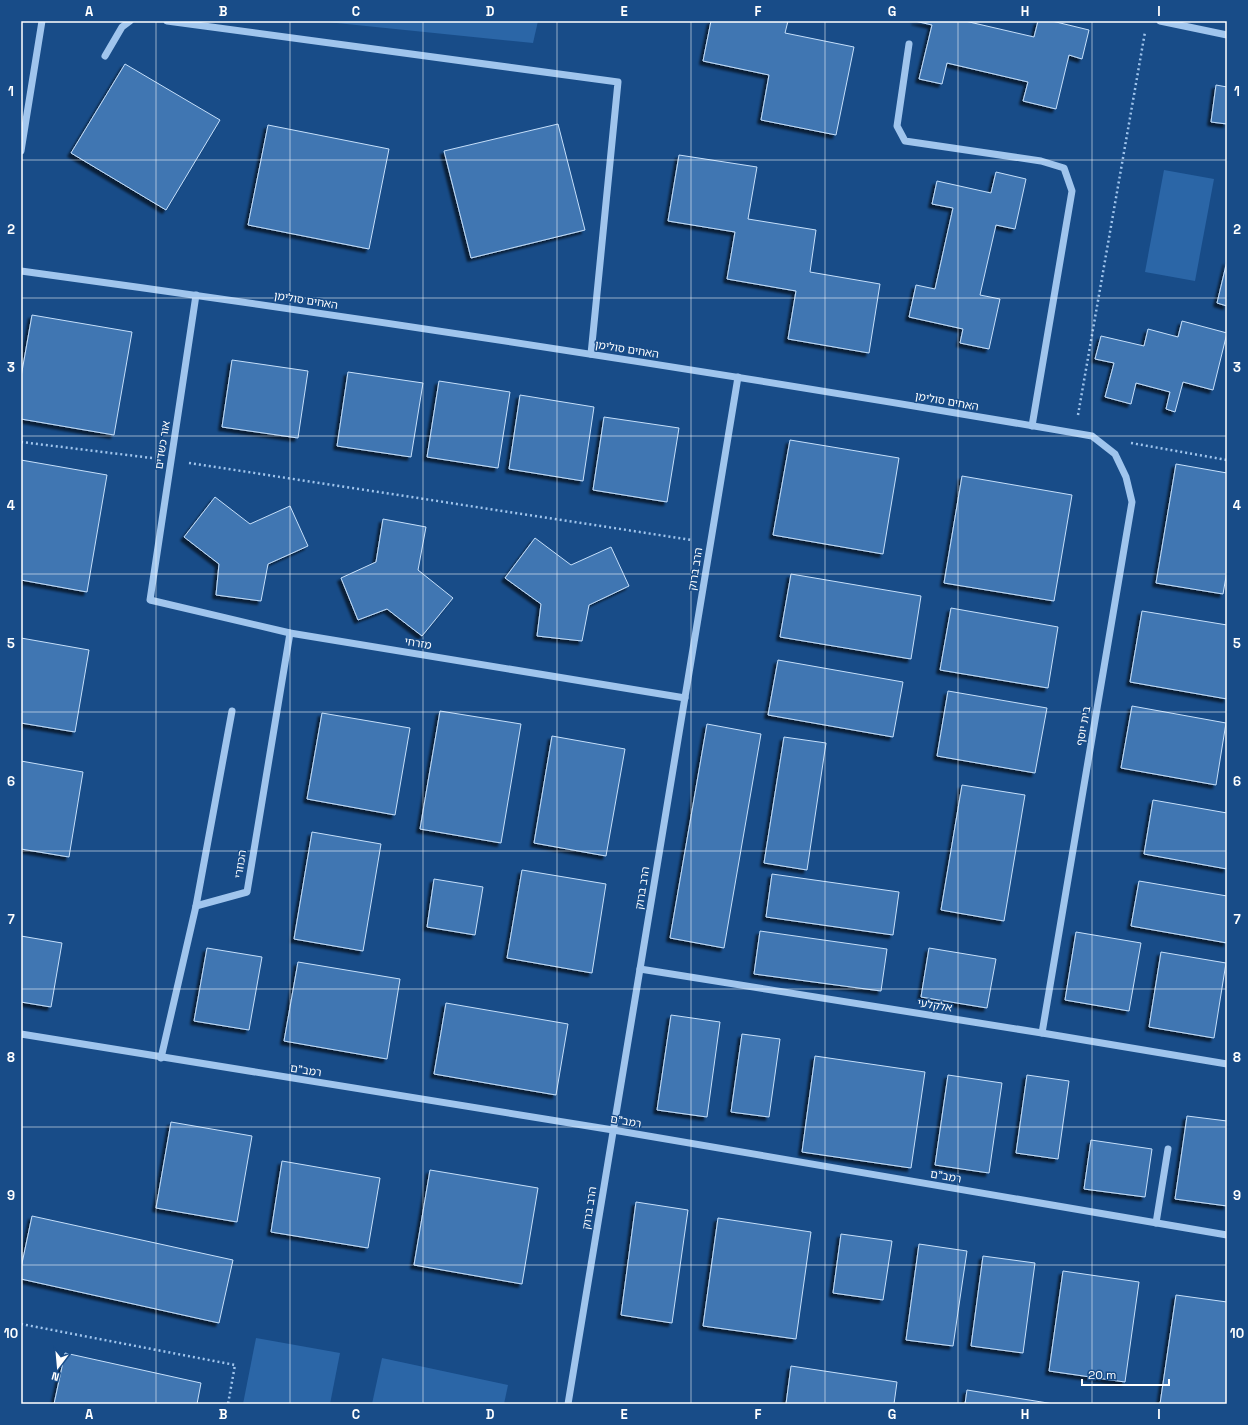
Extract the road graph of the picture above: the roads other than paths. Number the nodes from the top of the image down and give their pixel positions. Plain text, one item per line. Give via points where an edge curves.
1 (42, 21) edge
2 (130, 21) edge
3 (167, 21) edge
4 (1160, 21) edge
5 (1227, 35) edge
6 (909, 44) dead end
7 (105, 56) dead end
8 (21, 151) edge
9 (21, 271) edge
10 (196, 295) junction
11 (591, 354) junction
12 (738, 377) junction
13 (1032, 426) junction
14 (1092, 436) joint
15 (150, 600) joint
16 (290, 633) junction
17 (685, 698) junction
18 (232, 711) dead end
19 (196, 906) junction
20 (640, 969) junction
21 (1042, 1033) junction
22 (21, 1034) edge
23 (161, 1058) junction
24 (1227, 1064) edge
25 (613, 1130) junction
26 (1168, 1149) dead end
27 (1156, 1223) junction
28 (1227, 1235) edge
29 (568, 1404) edge

1 - 8 street
2 - 7 street via 122,27
3 - 11 street via 618,82
4 - 5 street
6 - 13 street via 897,126 905,141 1041,161 1064,168 1072,191
9 - 10 street, האחים סולימן
10 - 11 street, האחים סולימן
10 - 15 street, אור כשדים
11 - 12 street, האחים סולימן
12 - 13 street, האחים סולימן
12 - 17 street, הרב ברוק
13 - 14 street, האחים סולימן
14 - 21 street, בית יוסף via 1115,454 1126,477 1132,502
15 - 16 street, מזרחי
16 - 17 street, מזרחי
16 - 19 street, הכוזרי via 247,892
17 - 20 street, הרב ברוק
18 - 19 street
19 - 23 street
20 - 21 street, אלקלעי
20 - 25 street, הרב ברוק
21 - 24 street, אלקלעי
22 - 23 street, רמב"ם
23 - 25 street, רמב"ם
25 - 27 street, רמב"ם
25 - 29 street, הרב ברוק
26 - 27 street
27 - 28 street, רמב"ם

